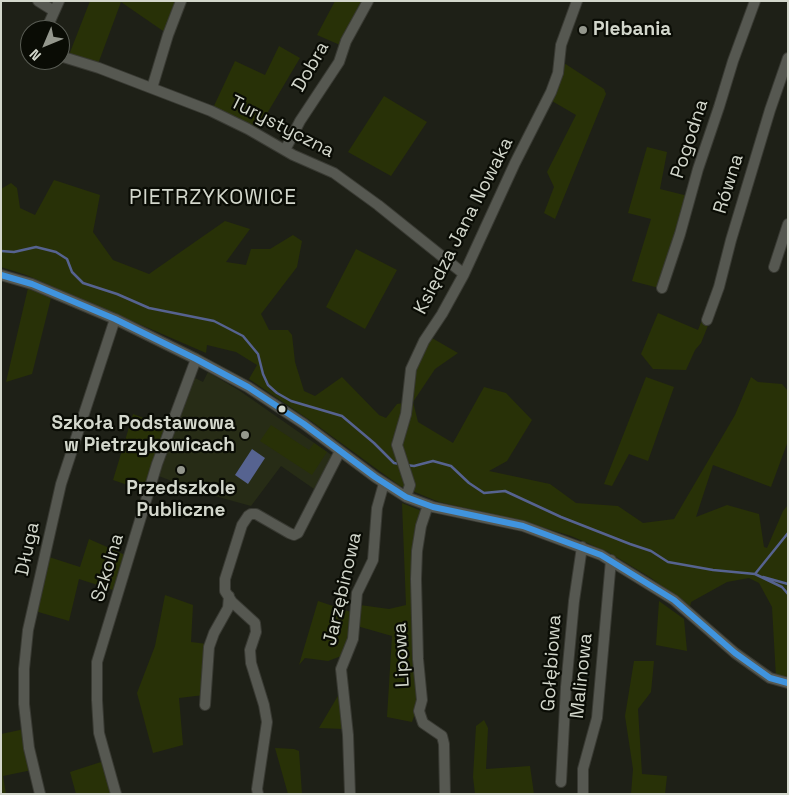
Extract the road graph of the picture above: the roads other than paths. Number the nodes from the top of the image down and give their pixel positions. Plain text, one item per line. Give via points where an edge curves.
1 (38, 1) edge
2 (181, 1) edge
3 (368, 1) edge
4 (577, 1) edge
5 (755, 1) edge
6 (56, 6) edge
7 (50, 20) edge
8 (788, 58) edge
9 (70, 59) edge
10 (152, 88) junction
11 (285, 150) junction
12 (788, 224) edge
13 (774, 267) dead end
14 (464, 274) junction
15 (1, 275) edge
16 (662, 288) dead end
17 (115, 319) junction
18 (707, 320) dead end
19 (196, 359) junction
20 (340, 451) junction
21 (384, 483) junction
22 (406, 496) junction
23 (428, 505) junction
24 (582, 548) junction
25 (611, 560) junction
26 (229, 596) junction
27 (788, 683) edge
28 (206, 705) dead end
29 (561, 782) dead end
30 (40, 794) edge
31 (116, 794) edge
32 (258, 794) edge
33 (350, 794) edge
34 (445, 794) edge
35 (583, 794) edge

1 - 6 street
2 - 10 street
3 - 11 street, Dobra via 346,41 339,62 300,120
4 - 14 street, Księdza Jana Nowaka via 561,45 558,73 551,92
5 - 16 street, Pogodna
6 - 7 street
8 - 18 street, Równa
9 - 10 street, Turystyczna
10 - 11 street, Turystyczna via 211,110
11 - 14 street, Turystyczna via 334,174
12 - 13 street
14 - 22 street, Księdza Jana Nowaka via 410,369 406,414 397,445 410,485
15 - 17 street via 32,284
17 - 19 street
17 - 30 street, Długa via 61,484 28,630 24,704 29,748
19 - 20 street via 248,387
19 - 31 street, Szkolna via 157,464 98,662 99,733
20 - 21 street
20 - 26 street via 298,533 289,533 256,514 245,520 225,578 225,591
21 - 22 street
21 - 33 street, Jarzębinowa via 377,508 372,560 357,593 353,639 341,669
22 - 23 street
23 - 24 street via 523,526
23 - 34 street, Lipowa via 420,534 416,579 420,711 423,723 442,736
24 - 25 street
24 - 29 street, Gołębiowa via 566,687
25 - 27 street via 674,600 735,653 770,678
25 - 35 street, Malinowa via 597,718 583,768
26 - 28 street via 228,608 209,647
26 - 32 street via 255,624 251,663 267,722

